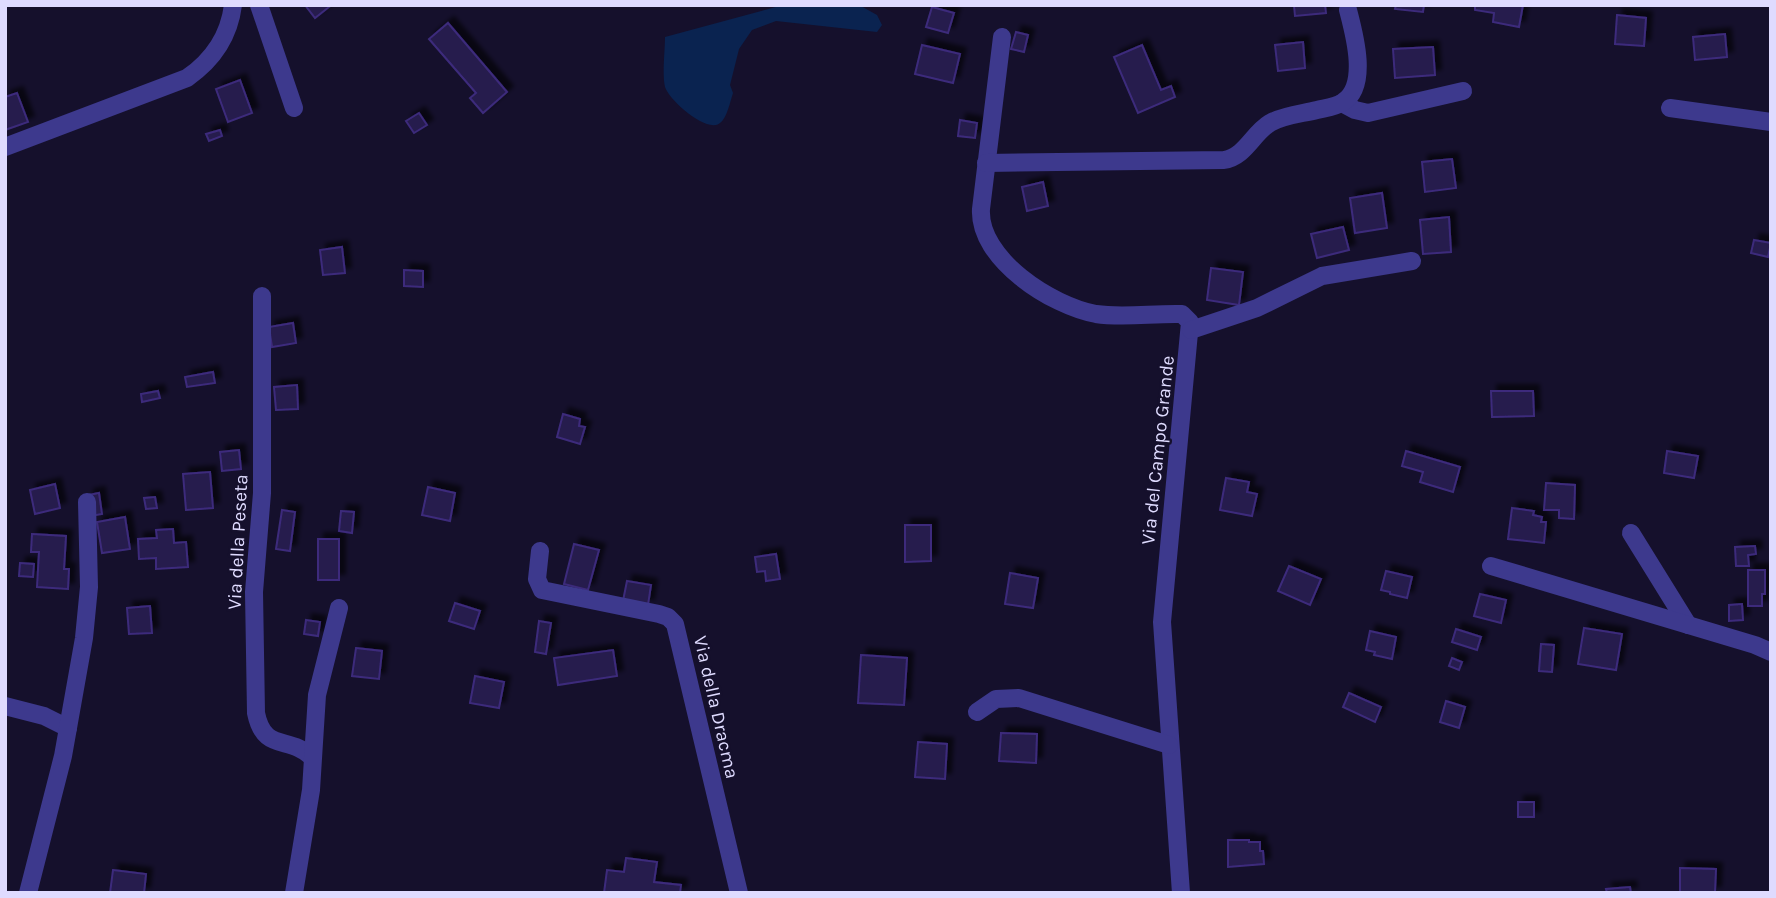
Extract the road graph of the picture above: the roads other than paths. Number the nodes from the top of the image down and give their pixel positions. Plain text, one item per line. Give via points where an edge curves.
1 (233, 5) edge
2 (259, 5) edge
3 (1348, 9) dead end
4 (1002, 37) dead end
5 (1463, 91) dead end
6 (1342, 103) junction
7 (294, 108) dead end
8 (1670, 108) dead end
9 (1771, 122) edge
10 (5, 147) edge
11 (986, 163) junction
12 (1412, 261) dead end
13 (262, 296) dead end
14 (1191, 330) junction
15 (87, 502) dead end
16 (1631, 533) dead end
17 (540, 551) dead end
18 (1490, 566) dead end
19 (338, 608) dead end
20 (1688, 625) junction
21 (1771, 652) edge
22 (5, 706) edge
23 (977, 712) dead end
24 (68, 728) junction
25 (1169, 745) junction
26 (312, 757) junction
27 (28, 893) edge
28 (294, 893) edge
29 (739, 893) edge
30 (1181, 893) edge

1 - 10 street via 219,47 187,78
2 - 7 street
3 - 6 street via 1357,68 1353,89
4 - 11 street
5 - 6 street via 1368,113
6 - 11 street via 1273,122 1239,155 1224,160
8 - 9 street
11 - 14 street via 982,229 997,253 1026,280 1077,310 1101,315 1182,314
12 - 14 street via 1322,276 1257,308
13 - 26 street, Via della Peseta via 262,493 254,585 256,713 265,736
14 - 25 street, Via del Campo Grande via 1162,615
15 - 24 street via 87,612
16 - 20 street
17 - 29 street, Via della Dracma via 537,579 542,590 659,614 675,624
18 - 20 street
19 - 26 street via 317,695
20 - 21 street
22 - 24 street
23 - 25 street via 996,699 1018,698
24 - 27 street
25 - 30 street, Via del Campo Grande
26 - 28 street

